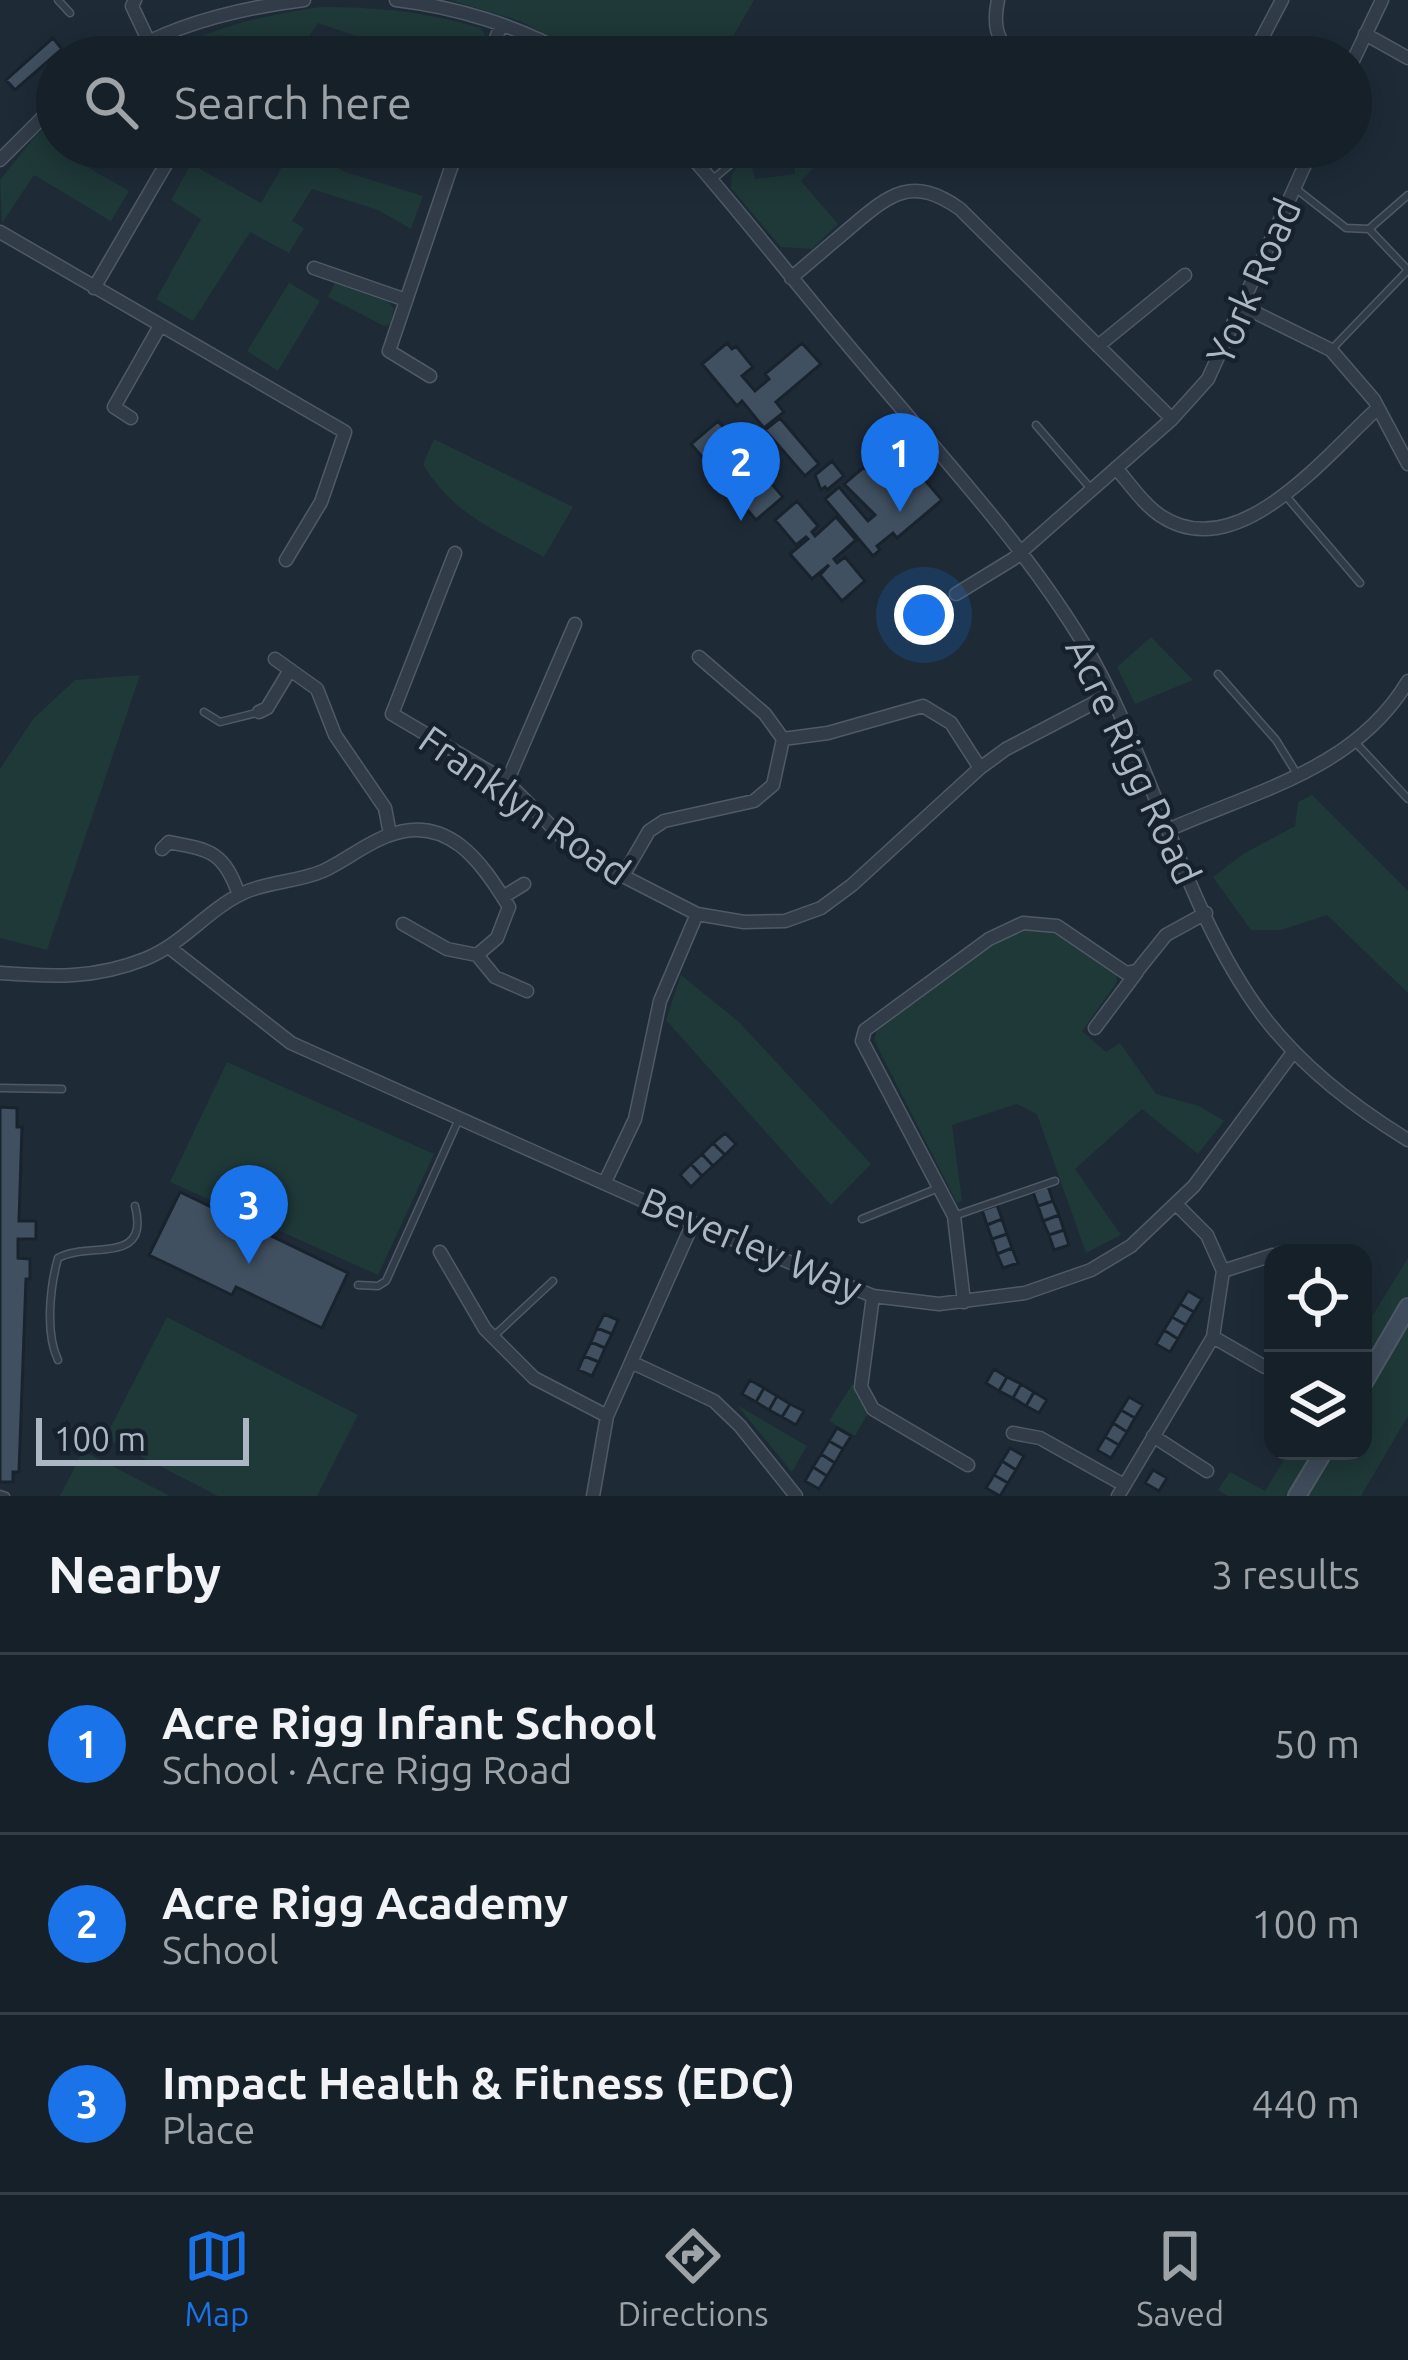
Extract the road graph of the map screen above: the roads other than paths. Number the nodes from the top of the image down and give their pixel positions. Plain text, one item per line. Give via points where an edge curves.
1 (58, 0) edge
2 (135, 0) edge
3 (304, 0) edge
4 (396, 0) edge
5 (998, 0) edge
6 (1282, 0) edge
7 (1382, 0) edge
8 (70, 13) dead end
9 (501, 25) junction
10 (1365, 34) joint
11 (146, 36) edge
12 (166, 36) edge
13 (497, 36) edge
14 (525, 36) edge
15 (999, 36) edge
16 (1263, 36) edge
17 (1369, 36) edge
18 (1372, 38) edge
19 (1408, 58) edge
20 (36, 123) edge
21 (1, 157) edge
22 (164, 168) edge
23 (451, 168) edge
24 (701, 168) edge
25 (726, 168) edge
26 (1304, 168) edge
27 (712, 180) junction
28 (1295, 188) junction
29 (1408, 195) edge
30 (1369, 229) junction
31 (0, 232) edge
32 (314, 268) dead end
33 (1185, 275) dead end
34 (791, 278) junction
35 (94, 288) junction
36 (406, 300) junction
37 (1240, 305) junction
38 (160, 326) junction
39 (1098, 346) junction
40 (1331, 350) junction
41 (430, 376) dead end
42 (1378, 408) junction
43 (131, 418) dead end
44 (1172, 419) junction
45 (1036, 425) dead end
46 (1408, 464) edge
47 (1116, 468) junction
48 (1091, 490) junction
49 (1283, 494) junction
50 (1020, 551) junction
51 (455, 554) dead end
52 (286, 560) dead end
53 (1360, 584) dead end
54 (956, 594) dead end
55 (575, 624) dead end
56 (698, 657) dead end
57 (275, 659) dead end
58 (290, 670) junction
59 (1218, 674) dead end
60 (1408, 681) edge
61 (1111, 694) junction
62 (203, 712) dead end
63 (259, 712) joint
64 (783, 739) junction
65 (1357, 743) junction
66 (980, 768) junction
67 (1297, 774) junction
68 (507, 782) junction
69 (1408, 799) edge
70 (1170, 829) junction
71 (390, 834) junction
72 (162, 849) dead end
73 (623, 876) junction
74 (524, 884) dead end
75 (238, 895) junction
76 (503, 897) junction
77 (1206, 913) junction
78 (697, 914) junction
79 (403, 924) dead end
80 (170, 948) junction
81 (477, 955) junction
82 (1137, 970) junction
83 (0, 973) edge
84 (526, 991) dead end
85 (1095, 1028) dead end
86 (1294, 1051) junction
87 (0, 1088) edge
88 (62, 1089) dead end
89 (460, 1118) junction
90 (1408, 1140) edge
91 (1055, 1181) dead end
92 (605, 1182) junction
93 (940, 1188) junction
94 (1178, 1205) junction
95 (135, 1206) dead end
96 (954, 1216) junction
97 (862, 1219) dead end
98 (694, 1223) junction
99 (440, 1252) dead end
100 (1264, 1258) edge
101 (1223, 1270) junction
102 (553, 1281) dead end
103 (358, 1285) dead end
104 (873, 1296) junction
105 (964, 1302) junction
106 (1408, 1307) edge
107 (493, 1337) junction
108 (1213, 1337) junction
109 (58, 1360) dead end
110 (631, 1362) junction
111 (1264, 1366) edge
112 (1372, 1369) edge
113 (607, 1416) junction
114 (1013, 1433) dead end
115 (1153, 1436) junction
116 (1319, 1460) edge
117 (968, 1465) dead end
118 (1207, 1471) dead end
119 (1121, 1491) edge
120 (593, 1496) edge
121 (796, 1496) edge
122 (1298, 1496) edge

1 - 8 lane
2 - 11 street
3 - 12 street via 248,8
4 - 9 street
5 - 15 street
6 - 16 street
7 - 10 street
9 - 13 street
9 - 14 street
10 - 17 street
18 - 19 street
20 - 21 street
22 - 35 street
23 - 36 street
24 - 27 street, Acre Rigg Road
25 - 27 lane
26 - 28 street, York Road
27 - 34 street, Acre Rigg Road
28 - 30 lane via 1346,228
28 - 37 street, York Road
29 - 30 lane
30 - 40 lane via 1408,270
31 - 35 street
32 - 36 street
33 - 39 street
34 - 39 street via 888,195 939,194
34 - 50 street, Acre Rigg Road
35 - 38 street
36 - 41 street via 389,351
37 - 40 street
37 - 44 street, York Road via 1208,379
38 - 43 street via 114,407
38 - 52 street via 345,433 321,502
39 - 44 street
40 - 42 street
42 - 46 street
42 - 49 street
44 - 47 street, York Road
45 - 48 lane
47 - 48 street, York Road
47 - 49 street via 1160,515 1187,529 1244,523
48 - 50 street, York Road
49 - 53 lane
50 - 54 street, York Road
50 - 61 street, Acre Rigg Road
51 - 68 street, Franklyn Road via 392,714
55 - 68 street
56 - 64 street
57 - 58 street
58 - 63 street
58 - 71 street via 317,688 335,735 385,808
59 - 67 lane
60 - 65 street
61 - 66 street, Franklyn Road
61 - 70 street, Acre Rigg Road
62 - 63 lane via 220,722
64 - 66 street via 923,706 951,723
64 - 73 street via 773,784 754,800 664,821
65 - 67 street
65 - 69 lane
66 - 78 street, Franklyn Road via 821,908 785,921
67 - 70 street
68 - 73 street, Franklyn Road via 562,837
70 - 77 street, Acre Rigg Road
71 - 75 street via 319,873
71 - 76 street via 429,830 466,847
72 - 75 street via 169,842 201,848 229,866
73 - 78 street, Franklyn Road
74 - 76 street
75 - 80 street
76 - 81 street via 509,907 497,938
77 - 82 street via 1166,935
77 - 86 street, Acre Rigg Road via 1263,1015
78 - 92 street via 660,1000 634,1119
79 - 81 street via 447,949
80 - 83 street via 87,977
80 - 89 street, Beverley Way via 291,1042
81 - 84 street via 495,977
82 - 85 street
82 - 93 street via 1126,973 1057,926 1023,923 988,939 865,1030 862,1040
86 - 90 street, Acre Rigg Road
86 - 94 street, Beverley Way
87 - 88 lane
89 - 92 street, Beverley Way
89 - 103 lane via 386,1281
91 - 96 lane
92 - 98 street, Beverley Way
93 - 96 street
93 - 97 lane
94 - 101 street via 1207,1234
94 - 105 street, Beverley Way via 1091,1270 1025,1293
95 - 109 lane via 139,1221 124,1246 58,1258
96 - 105 street
98 - 104 street, Beverley Way
98 - 110 street
99 - 107 street
100 - 101 street
101 - 108 street
102 - 107 lane
104 - 105 street, Beverley Way
104 - 117 street via 861,1387 873,1409
106 - 112 street
107 - 113 street via 534,1378
108 - 111 street
108 - 115 street
110 - 113 street
110 - 121 street via 714,1401
113 - 120 street
114 - 119 street via 1040,1438
115 - 118 street
115 - 119 street
116 - 122 street

